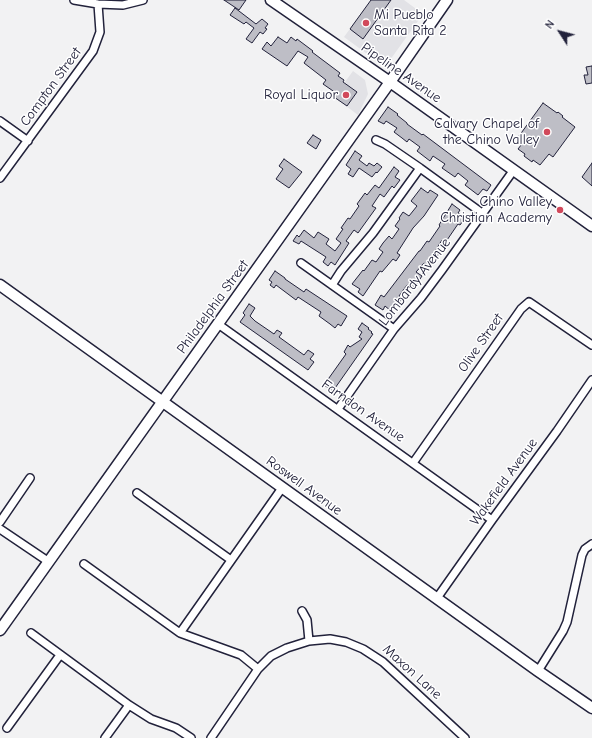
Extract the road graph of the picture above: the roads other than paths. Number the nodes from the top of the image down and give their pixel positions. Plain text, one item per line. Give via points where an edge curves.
1 (74, 0) edge
2 (143, 0) edge
3 (270, 0) edge
4 (447, 0) edge
5 (98, 4) junction
6 (390, 82) junction
7 (0, 121) edge
8 (376, 140) dead end
9 (28, 141) junction
10 (420, 168) junction
11 (513, 171) junction
12 (0, 178) edge
13 (482, 213) junction
14 (592, 226) edge
15 (301, 263) dead end
16 (332, 284) junction
17 (0, 285) edge
18 (218, 324) junction
19 (394, 330) junction
20 (592, 345) edge
21 (592, 380) edge
22 (162, 401) junction
23 (338, 409) junction
24 (413, 463) junction
25 (30, 478) dead end
26 (282, 488) junction
27 (137, 493) dead end
28 (492, 520) junction
29 (0, 522) edge
30 (0, 529) edge
31 (592, 544) edge
32 (231, 560) junction
33 (49, 562) junction
34 (84, 564) dead end
35 (437, 598) junction
36 (302, 611) dead end
37 (0, 630) edge
38 (180, 633) junction
39 (31, 634) dead end
40 (309, 641) junction
41 (60, 655) junction
42 (258, 669) junction
43 (538, 671) junction
44 (129, 705) junction
45 (592, 708) edge
46 (7, 728) dead end
47 (105, 738) edge
48 (191, 738) edge
49 (211, 738) edge
50 (465, 738) edge

1 - 5 street
2 - 5 street via 123,5
3 - 6 street, Pipeline Avenue
4 - 6 street, Philadelphia Street
5 - 9 street, Compton Street via 100,32 93,51
6 - 11 street, Pipeline Avenue
6 - 18 street, Philadelphia Street
7 - 9 street
8 - 10 street
9 - 12 street, Compton Street
10 - 13 street
10 - 16 street
11 - 13 street, Lombardy Avenue
11 - 14 street, Pipeline Avenue
13 - 19 street, Lombardy Avenue via 421,298
15 - 16 street
16 - 19 street
17 - 22 street, Roswell Avenue
18 - 22 street, Philadelphia Street
18 - 23 street, Farndon Avenue
19 - 23 street, Lombardy Avenue
20 - 24 street, Olive Street via 529,302 521,309
21 - 28 street, Wakefield Avenue
22 - 26 street, Roswell Avenue
22 - 33 street, Philadelphia Street
23 - 24 street, Farndon Avenue
24 - 28 street, Farndon Avenue
25 - 29 street
26 - 32 street
26 - 35 street, Roswell Avenue
27 - 32 street
28 - 35 street, Wakefield Avenue
30 - 33 street
31 - 43 street via 584,549 582,555 567,622
32 - 38 street
33 - 37 street, Philadelphia Street
34 - 38 street
35 - 43 street, Roswell Avenue
36 - 40 street via 307,620
38 - 42 street via 241,655
39 - 41 street
40 - 42 street, Maxon Lane via 271,656
40 - 50 street, Maxon Lane via 346,642 372,653
41 - 44 street
41 - 46 street
42 - 49 street, Maxon Lane
43 - 45 street, Roswell Avenue
44 - 47 street
44 - 48 street via 151,719 176,728

